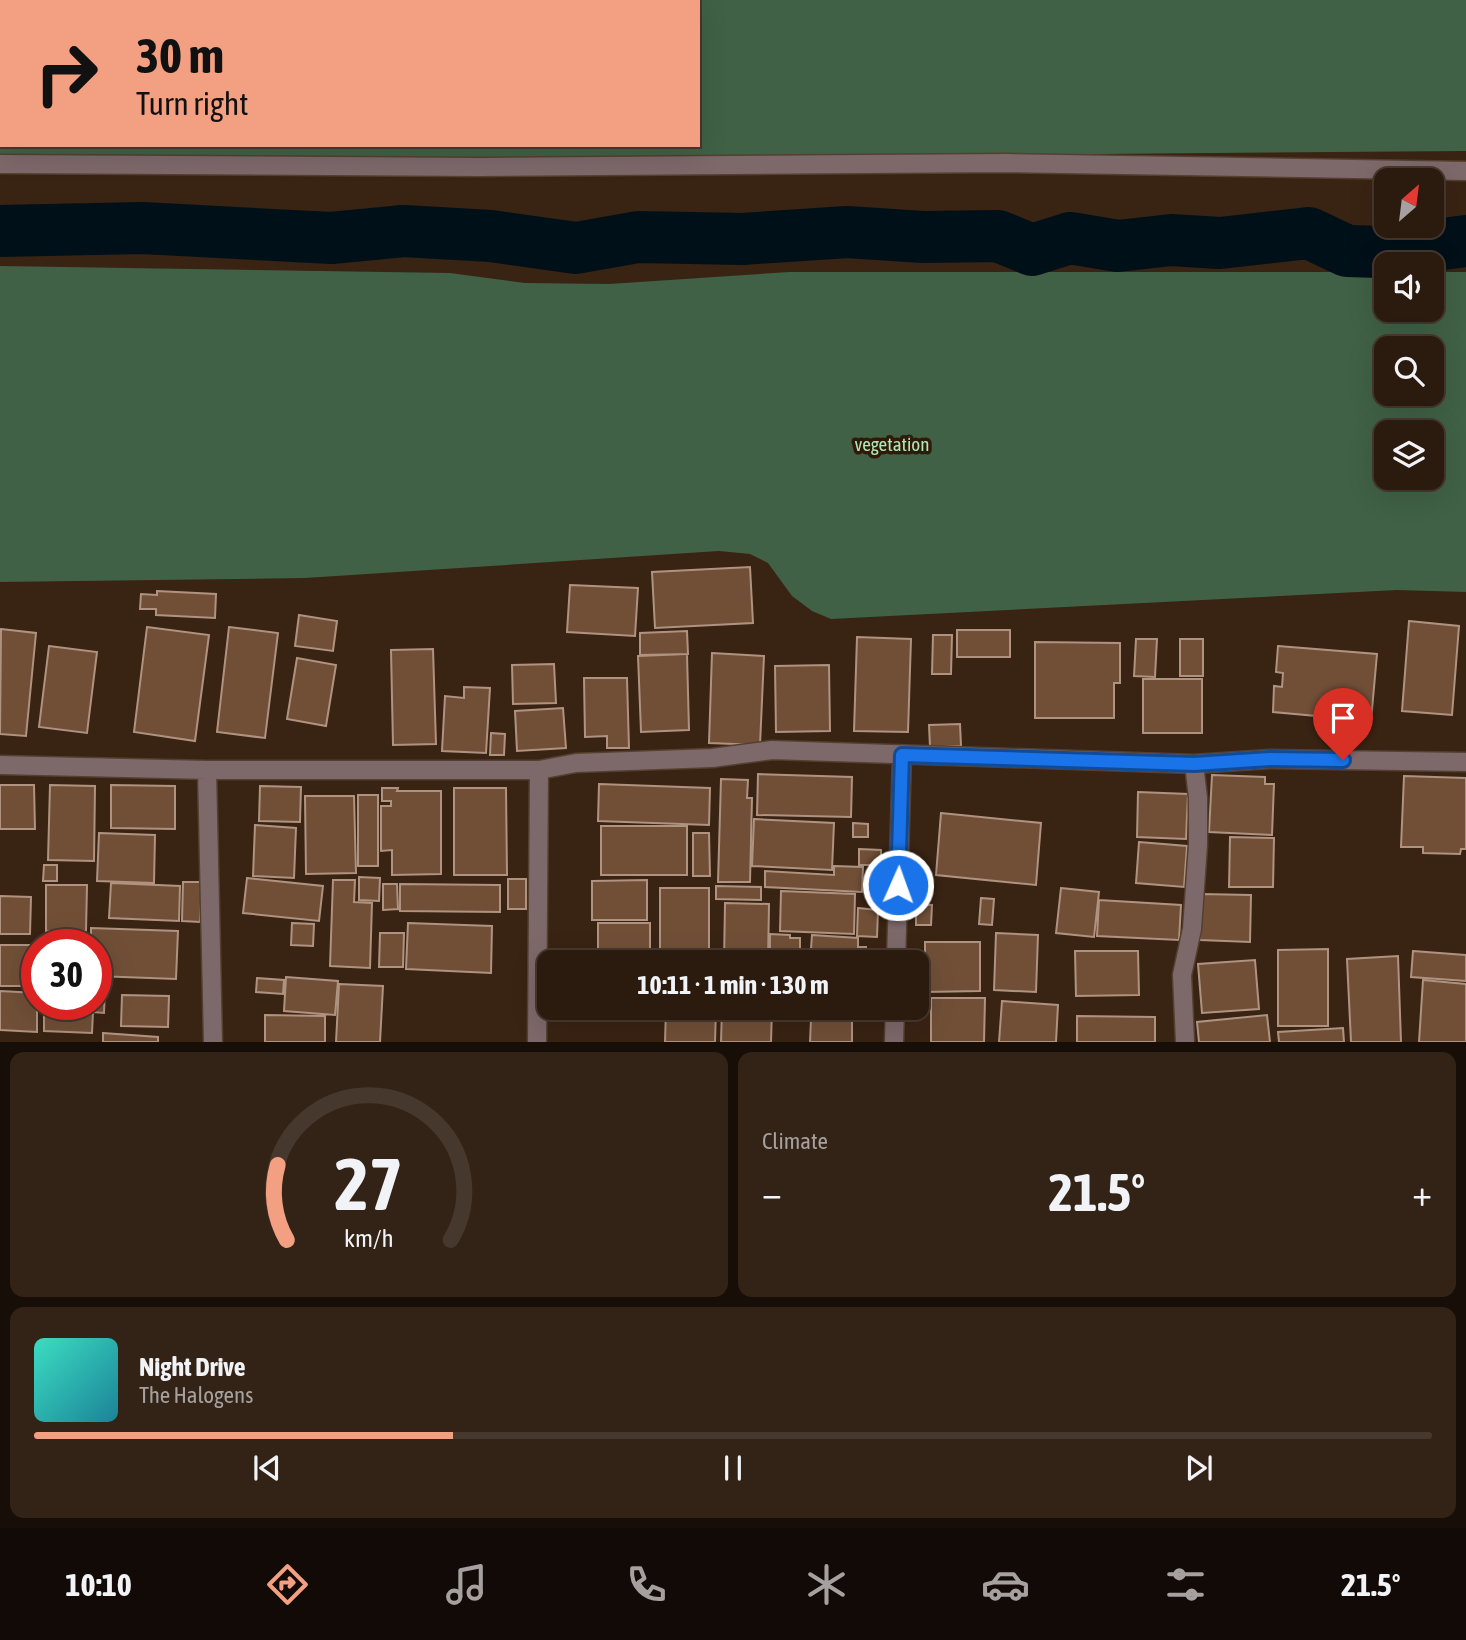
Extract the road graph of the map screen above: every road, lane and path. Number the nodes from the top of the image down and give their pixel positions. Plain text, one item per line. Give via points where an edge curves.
1 (0, 164) edge
2 (1466, 171) edge
3 (902, 755) junction
4 (1466, 762) edge
5 (1194, 764) junction
6 (0, 765) edge
7 (207, 770) junction
8 (539, 770) junction
9 (896, 950) edge
10 (895, 1020) edge
11 (213, 1041) edge
12 (537, 1041) edge
13 (894, 1041) edge
14 (1185, 1041) edge

1 - 2 street via 1009,163
3 - 5 street
3 - 8 street via 772,750 712,758 576,762
3 - 9 street
4 - 5 street via 1270,759
5 - 14 street via 1198,845 1192,929 1182,975
6 - 7 street
7 - 8 street
7 - 11 street
8 - 12 street
10 - 13 street

